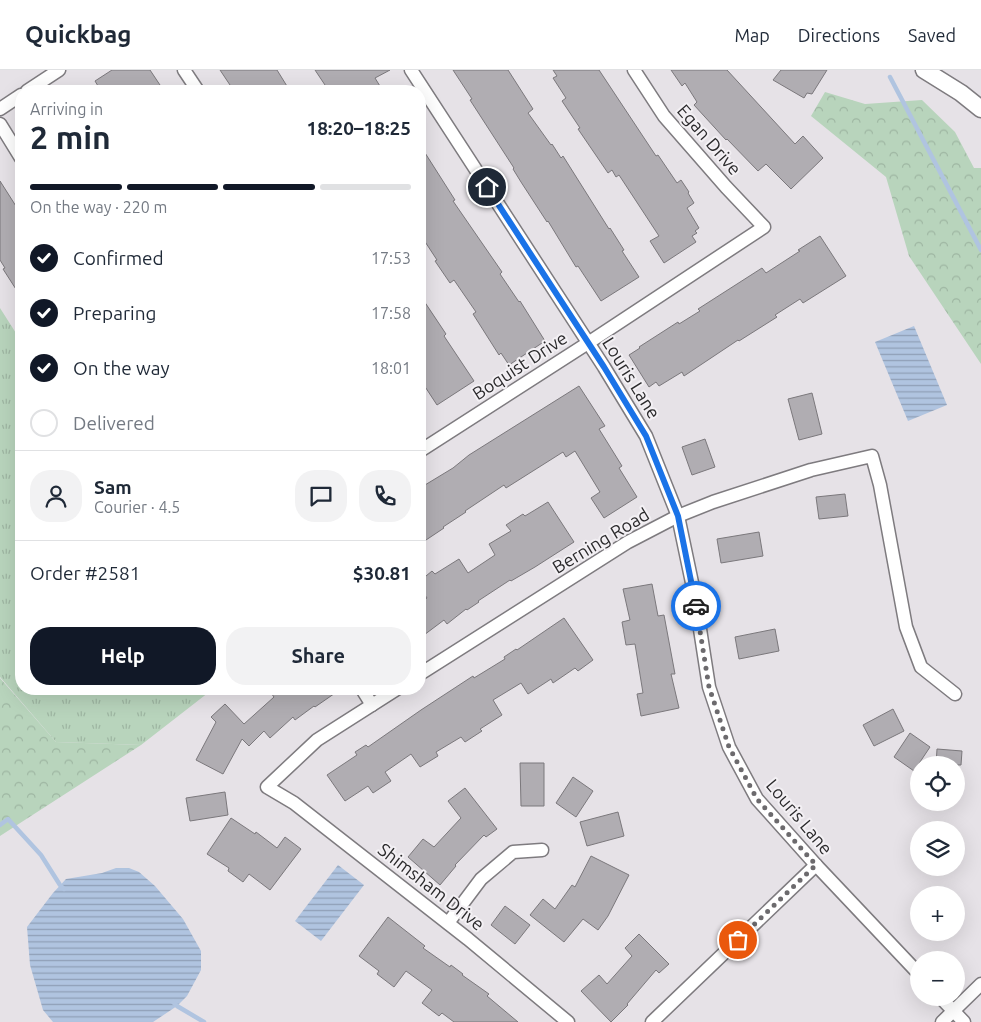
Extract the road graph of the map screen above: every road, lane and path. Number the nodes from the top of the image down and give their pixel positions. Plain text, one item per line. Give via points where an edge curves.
1 (59, 70) edge
2 (184, 70) edge
3 (411, 70) edge
4 (634, 70) edge
5 (924, 70) edge
6 (36, 85) edge
7 (194, 85) edge
8 (421, 85) edge
9 (426, 93) edge
10 (15, 99) edge
11 (0, 109) edge
12 (981, 109) edge
13 (0, 124) edge
14 (15, 148) edge
15 (764, 226) joint
16 (588, 343) junction
17 (426, 443) edge
18 (678, 516) junction
19 (426, 670) edge
20 (955, 694) dead end
21 (366, 695) edge
22 (388, 695) edge
23 (372, 705) junction
24 (542, 850) dead end
25 (816, 865) junction
26 (448, 923) junction
27 (910, 964) edge
28 (981, 984) edge
29 (948, 1006) edge
30 (953, 1011) junction
31 (568, 1022) edge
32 (652, 1022) edge
33 (942, 1022) edge
34 (964, 1022) edge

1 - 6 street
2 - 7 street
3 - 8 street, Louris Lane
4 - 15 street, Egan Drive via 664,116
5 - 12 street
9 - 16 street, Louris Lane
10 - 11 street
13 - 14 street
15 - 16 street, Boquist Drive
16 - 17 street, Boquist Drive
16 - 18 street, Louris Lane via 646,436
18 - 19 street, Berning Road via 628,542
18 - 20 street, Berning Road via 811,470 872,457 906,627 921,667
18 - 25 street, Louris Lane via 709,687 729,747 757,799
21 - 23 street
22 - 23 street
23 - 26 street, Shimsham Drive via 317,740 267,787 294,803
24 - 26 street via 512,852 482,879
25 - 27 street, Louris Lane
25 - 32 street
26 - 31 street, Shimsham Drive
28 - 30 street
29 - 30 street
30 - 33 street
30 - 34 street

